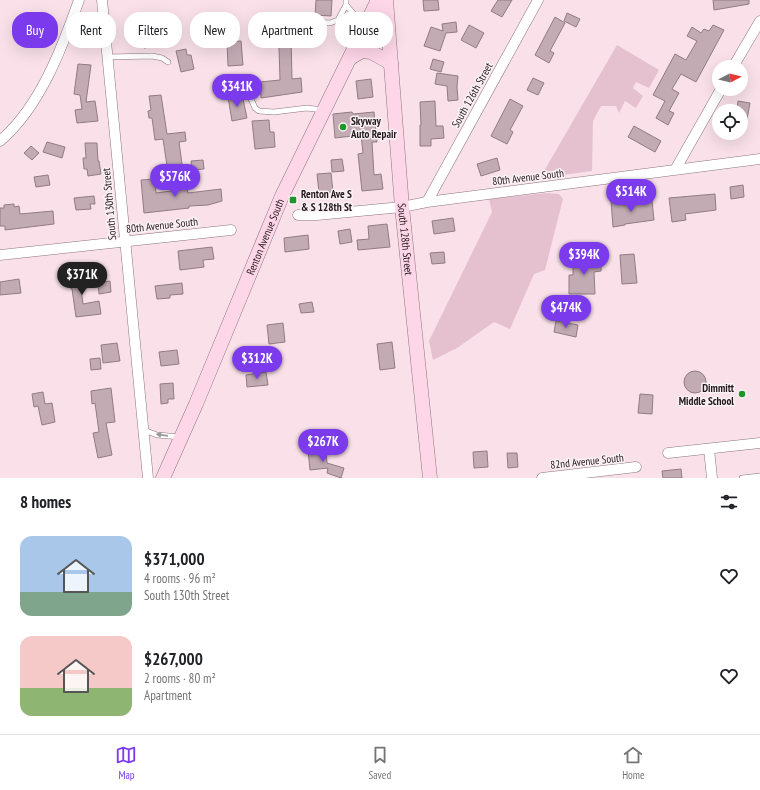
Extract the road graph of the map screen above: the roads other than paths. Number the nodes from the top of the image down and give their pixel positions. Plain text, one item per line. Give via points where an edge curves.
1 (79, 0) edge
2 (102, 0) edge
3 (378, 0) edge
4 (386, 0) edge
5 (538, 0) edge
6 (346, 2) edge
7 (354, 12) edge
8 (372, 12) edge
9 (760, 21) edge
10 (327, 23) edge
11 (355, 48) edge
12 (107, 57) junction
13 (350, 58) junction
14 (737, 60) edge
15 (168, 62) dead end
16 (391, 63) junction
17 (717, 96) edge
18 (251, 99) dead end
19 (324, 110) junction
20 (0, 141) edge
21 (760, 159) edge
22 (676, 170) junction
23 (426, 202) junction
24 (402, 207) junction
25 (298, 215) dead end
26 (231, 230) dead end
27 (124, 242) junction
28 (0, 255) edge
29 (143, 429) junction
30 (182, 437) junction
31 (760, 443) edge
32 (709, 449) junction
33 (668, 453) dead end
34 (636, 467) dead end
35 (760, 476) edge
36 (148, 478) edge
37 (163, 478) edge
38 (430, 478) edge
39 (542, 478) edge
40 (712, 478) edge
41 (742, 478) edge

1 - 20 street via 58,56 38,94
2 - 12 street, South 130th Street
3 - 8 main road, Renton Avenue South
4 - 16 main road, South 128th Street
5 - 23 street, South 126th Street
6 - 7 lane
6 - 10 lane via 338,20
9 - 14 street
11 - 13 main road, Renton Avenue South
12 - 15 lane via 152,56
12 - 27 street, South 130th Street
13 - 16 main road via 362,52 371,52
13 - 19 main road, Renton Avenue South
16 - 24 main road, South 128th Street
17 - 22 street
18 - 19 lane via 259,111 295,108
19 - 30 main road, Renton Avenue South via 282,196
21 - 22 street, 80th Avenue South
22 - 23 street, 80th Avenue South
23 - 24 street, 80th Avenue South
24 - 25 street, 80th Avenue South
24 - 38 main road, South 128th Street
26 - 27 street, 80th Avenue South
27 - 28 street, 80th Avenue South
27 - 29 street, South 130th Street
30 -> 29 lane via 156,435
29 - 36 street, South 130th Street
30 - 37 main road, Renton Avenue South
31 - 32 street
32 - 33 street
32 - 40 street
34 - 39 street, 82nd Avenue South
35 - 41 lane

